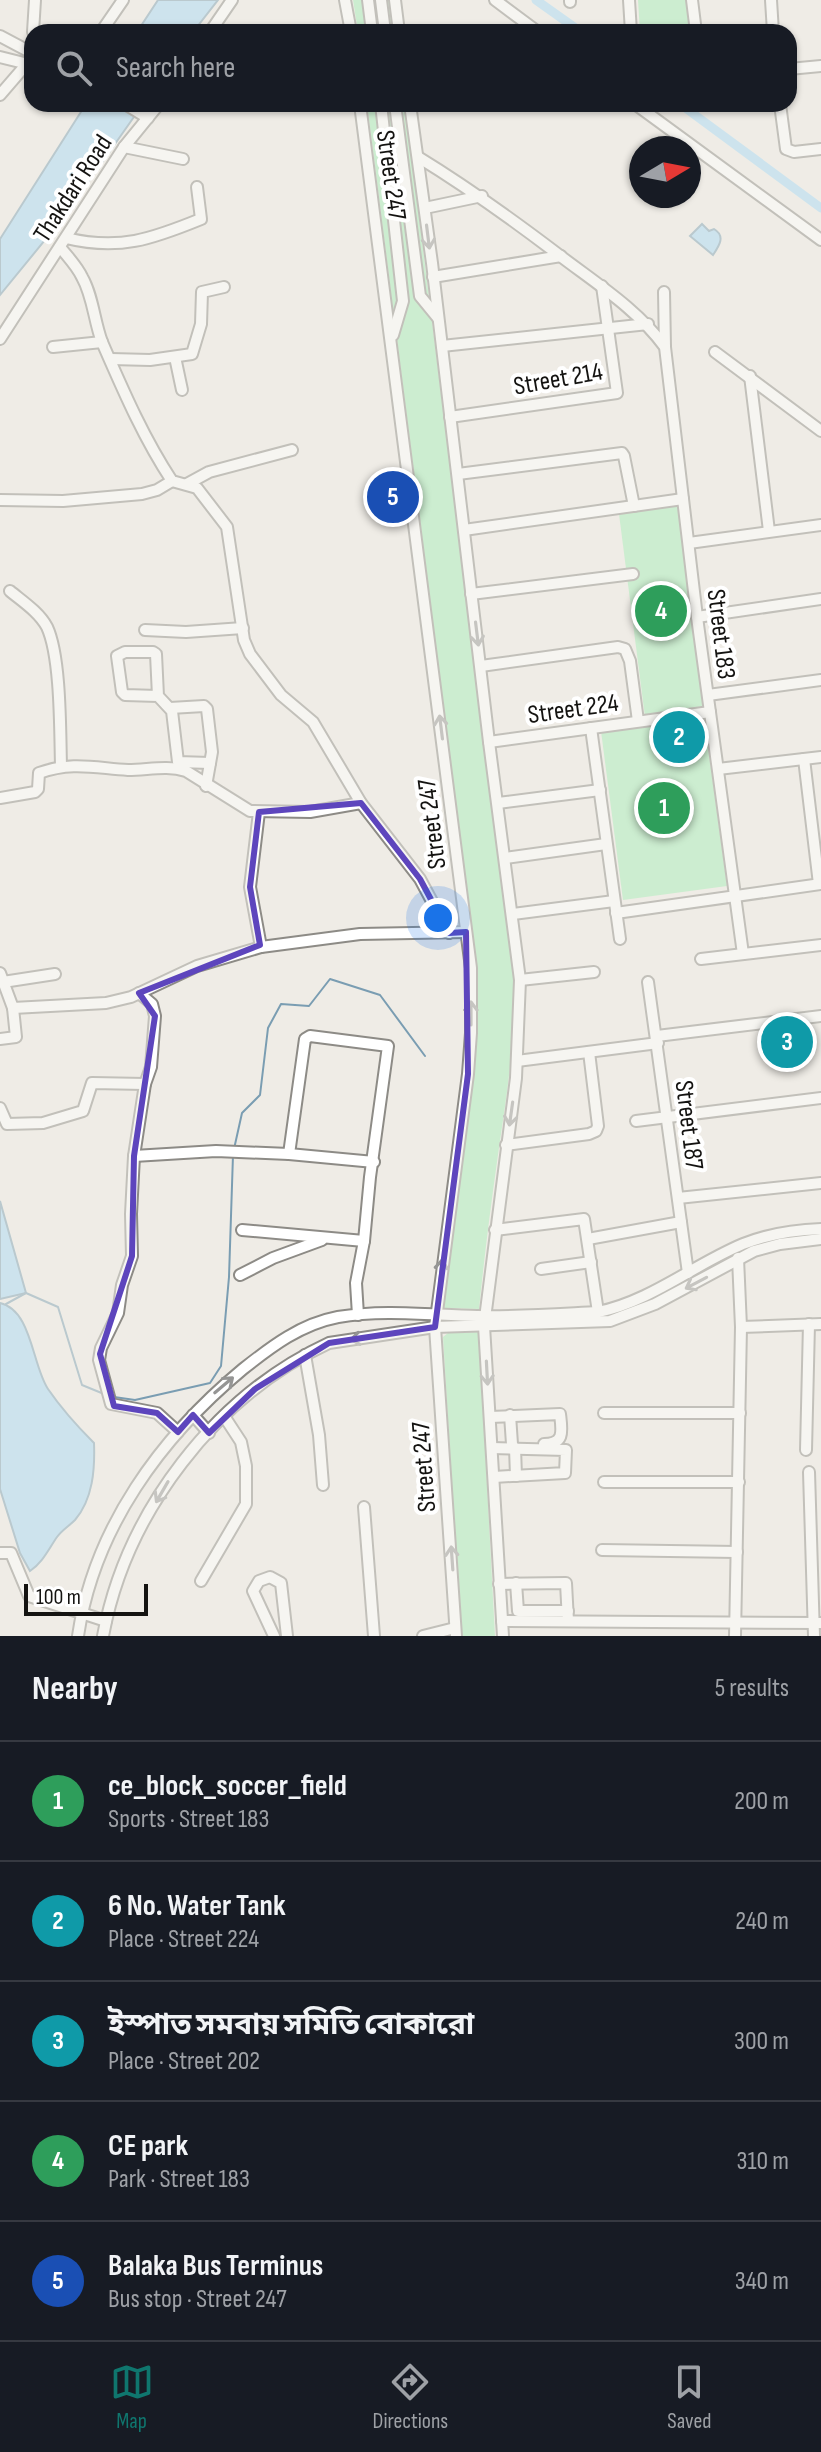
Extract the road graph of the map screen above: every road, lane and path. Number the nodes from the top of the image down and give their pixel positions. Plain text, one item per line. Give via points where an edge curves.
1 (35, 0) edge
2 (123, 0) edge
3 (232, 0) edge
4 (345, 0) edge
5 (368, 0) edge
6 (381, 0) edge
7 (395, 0) edge
8 (495, 0) edge
9 (629, 0) edge
10 (692, 0) edge
11 (771, 0) edge
12 (34, 24) edge
13 (106, 24) edge
14 (216, 24) edge
15 (350, 24) edge
16 (371, 24) edge
17 (384, 24) edge
18 (398, 24) edge
19 (527, 24) edge
20 (630, 24) edge
21 (695, 24) edge
22 (772, 24) edge
23 (0, 36) edge
24 (24, 53) edge
25 (0, 57) edge
26 (24, 58) edge
27 (24, 66) edge
28 (821, 66) edge
29 (797, 68) edge
30 (0, 95) edge
31 (137, 112) edge
32 (148, 112) edge
33 (361, 112) edge
34 (382, 112) edge
35 (396, 112) edge
36 (411, 112) edge
37 (646, 112) edge
38 (781, 112) edge
39 (143, 116) junction
40 (124, 147) junction
41 (821, 149) edge
42 (418, 157) junction
43 (183, 159) dead end
44 (197, 187) dead end
45 (482, 196) junction
46 (425, 208) junction
47 (821, 240) edge
48 (63, 242) junction
49 (561, 256) junction
50 (433, 277) junction
51 (602, 286) junction
52 (224, 287) dead end
53 (664, 292) dead end
54 (439, 318) junction
55 (648, 324) junction
56 (609, 329) junction
57 (0, 339) edge
58 (392, 340) junction
59 (102, 342) junction
60 (442, 346) junction
61 (53, 347) dead end
62 (665, 347) junction
63 (715, 352) dead end
64 (175, 357) junction
65 (111, 359) junction
66 (750, 376) junction
67 (182, 390) dead end
68 (450, 417) junction
69 (821, 431) edge
70 (292, 450) dead end
71 (458, 474) junction
72 (172, 481) junction
73 (187, 484) junction
74 (683, 499) junction
75 (0, 500) edge
76 (634, 506) junction
77 (821, 525) edge
78 (464, 530) junction
79 (769, 531) junction
80 (689, 543) junction
81 (633, 574) dead end
82 (10, 591) dead end
83 (471, 594) junction
84 (821, 599) edge
85 (697, 617) junction
86 (243, 628) junction
87 (145, 630) dead end
88 (481, 666) junction
89 (821, 680) edge
90 (708, 695) junction
91 (158, 696) junction
92 (170, 708) junction
93 (710, 712) junction
94 (638, 721) junction
95 (591, 728) junction
96 (489, 742) junction
97 (821, 757) edge
98 (804, 759) junction
99 (210, 763) junction
100 (61, 766) junction
101 (718, 769) junction
102 (206, 786) junction
103 (600, 790) junction
104 (0, 798) edge
105 (361, 803) junction
106 (498, 803) junction
107 (259, 812) junction
108 (606, 844) junction
109 (505, 858) junction
110 (820, 884) edge
111 (735, 894) junction
112 (615, 907) junction
113 (513, 914) junction
114 (466, 932) junction
115 (449, 933) junction
116 (620, 939) dead end
117 (821, 945) edge
118 (261, 947) junction
119 (743, 954) junction
120 (701, 959) dead end
121 (594, 972) dead end
122 (55, 974) dead end
123 (1, 978) edge
124 (520, 980) junction
125 (648, 982) dead end
126 (139, 993) junction
127 (13, 1008) junction
128 (821, 1016) edge
129 (0, 1039) edge
130 (657, 1040) junction
131 (589, 1052) junction
132 (517, 1061) junction
133 (145, 1084) junction
134 (821, 1098) edge
135 (0, 1108) edge
136 (667, 1117) junction
137 (636, 1121) dead end
138 (506, 1145) junction
139 (289, 1154) junction
140 (134, 1156) junction
141 (374, 1162) junction
142 (821, 1183) edge
143 (678, 1198) junction
144 (681, 1222) junction
145 (821, 1229) edge
146 (242, 1230) dead end
147 (495, 1230) junction
148 (326, 1238) junction
149 (588, 1239) junction
150 (821, 1239) edge
151 (364, 1241) junction
152 (738, 1258) junction
153 (591, 1262) junction
154 (541, 1269) dead end
155 (688, 1273) junction
156 (240, 1275) dead end
157 (598, 1312) junction
158 (358, 1315) junction
159 (436, 1321) junction
160 (485, 1321) junction
161 (815, 1324) edge
162 (741, 1327) junction
163 (305, 1355) junction
164 (604, 1413) dead end
165 (740, 1413) junction
166 (193, 1415) junction
167 (510, 1415) junction
168 (224, 1416) junction
169 (490, 1417) junction
170 (178, 1432) junction
171 (209, 1433) junction
172 (492, 1446) junction
173 (513, 1446) junction
174 (806, 1450) dead end
175 (809, 1472) dead end
176 (516, 1476) junction
177 (494, 1477) junction
178 (604, 1482) dead end
179 (739, 1482) junction
180 (323, 1485) dead end
181 (364, 1507) dead end
182 (602, 1550) dead end
183 (737, 1552) junction
184 (0, 1553) edge
185 (201, 1581) dead end
186 (516, 1583) junction
187 (499, 1584) junction
188 (82, 1614) junction
189 (568, 1616) junction
190 (106, 1621) junction
191 (502, 1621) junction
192 (818, 1623) edge
193 (735, 1630) edge
194 (455, 1632) edge
195 (78, 1636) edge
196 (103, 1636) edge
197 (274, 1636) edge
198 (287, 1636) edge
199 (374, 1636) edge
200 (423, 1636) edge
201 (503, 1636) edge
202 (814, 1636) edge

1 - 12 street
2 - 13 street
3 - 14 street
4 - 15 street
5 - 16 street
6 - 17 street
7 - 18 street
8 - 19 street
9 - 20 street
10 - 21 street
11 - 22 street
23 - 24 street
25 - 26 street
27 - 30 street
28 - 29 street
31 - 39 street
32 - 39 street, Thakdari Road
33 - 58 street, Street 247
34 - 58 street via 403,301
35 - 54 street via 420,296
36 - 42 street, Street 247
37 - 47 street
38 - 41 street via 786,149
39 - 40 street, Thakdari Road
40 - 43 street
40 - 48 street, Thakdari Road
42 - 45 street, Street 183
42 - 46 street, Street 247
44 - 48 street via 201,219 160,235 102,245
45 - 46 street
45 - 49 street, Street 183
46 -> 50 street, Street 247
48 - 57 street, Thakdari Road
48 - 59 street via 84,281
49 - 50 street
49 - 51 street, Street 183
50 - 54 street, Street 247
51 - 55 street, Street 183
51 - 56 street, Street 214
52 - 64 street via 202,292 195,350
53 - 62 street
54 - 60 street, Street 247
55 - 56 street
55 - 62 street, Street 183
56 - 60 street
56 - 68 street, Street 214 via 617,393
114 -> 58 street, Street 247
59 - 61 street
59 - 65 street
60 - 68 street, Street 247
62 - 74 street, Street 183
63 - 66 street
64 - 65 street
64 - 67 street
65 - 72 street via 133,415
66 - 69 street
66 - 79 street
68 - 71 street, Street 247
70 - 73 street via 209,472
71 - 76 street via 622,453
71 - 78 street, Street 247
72 - 73 street
72 - 75 street via 142,494
73 - 86 street via 203,493 227,527
74 - 76 street
74 - 80 street, Street 183
76 - 78 street
77 - 79 street
78 - 83 street, Street 247
79 - 80 street
80 - 85 street, Street 183
81 - 83 street
82 - 100 street via 47,627 59,699
83 -> 88 street, Street 247
84 - 85 street
85 - 90 street, Street 183
86 - 87 street
86 - 105 street via 250,654 281,695 313,722
88 - 94 street via 625,649
88 - 96 street, Street 247
89 - 90 street
90 - 93 street, Street 183
91 - 91 street via 156,654 117,656 125,695
91 - 92 street
92 - 99 street via 178,762
92 - 99 street via 206,706
93 - 94 street, Street 224
93 - 101 street, Street 183
94 - 95 street, Street 224
95 - 96 street, Street 224
95 - 103 street
96 - 106 street, Street 247
97 - 98 street
98 - 101 street
98 - 110 street
99 - 102 street
100 - 102 street via 177,768
100 - 104 street via 38,774 37,791
101 - 111 street, Street 183
102 - 107 street
103 - 106 street
103 - 108 street
105 - 107 street via 310,812
105 - 115 street via 420,879
106 - 109 street, Street 247
107 - 118 street via 250,887
108 - 109 street
108 - 112 street
109 - 113 street, Street 247
110 - 111 street
111 - 112 street
111 - 119 street, Street 183
112 - 113 street
112 - 116 street
113 - 124 street, Street 247
114 - 115 street
159 -> 114 street, Street 247 via 471,1033
115 - 118 street via 360,934
117 - 119 street
118 - 126 street via 197,966
119 - 120 street
121 - 124 street
122 - 123 street
123 - 127 street
124 - 132 street, Street 247
125 - 130 street, Street 187
126 - 127 street via 106,1003
126 - 133 street via 152,1004 155,1016
127 - 129 street via 16,1037
128 - 130 street
130 - 131 street
130 - 136 street, Street 187
131 - 132 street
131 - 138 street via 596,1131
132 -> 138 street, Street 247
133 - 135 street via 92,1083 83,1111 43,1123 7,1124
133 - 140 street
134 - 136 street
136 - 137 street
136 - 143 street, Street 187
138 - 147 street, Street 247
139 - 140 street
139 - 141 street
139 - 141 street via 304,1042 310,1036 390,1048
140 - 170 street via 132,1256 99,1360 114,1406 157,1413
141 - 151 street
142 - 143 street
143 - 144 street, Street 187
144 - 149 street
144 - 155 street, Street 187
145 - 155 street via 755,1240
146 - 148 street
147 - 149 street via 584,1219
147 - 160 street, Street 247
148 - 151 street
148 - 156 street
149 - 153 street
150 - 152 street via 780,1244
151 - 158 street via 356,1283
152 -> 160 street via 621,1318 599,1323
152 - 162 street
153 - 154 street
153 - 157 street
155 - 157 street
157 - 160 street
158 - 159 street via 391,1311
166 -> 158 street via 290,1335 320,1321
159 - 160 street
159 -> 163 street via 329,1343
194 -> 159 street, Street 247
160 -> 169 street, Street 247
161 - 162 street
161 - 174 street
162 - 165 street
163 - 168 street
163 - 180 street
164 - 165 street
165 - 179 street
166 - 170 street
166 - 171 street
167 - 169 street
167 - 173 street
167 - 173 street via 560,1414 562,1436 555,1444
168 - 171 street
168 - 185 street via 241,1442 246,1504
169 - 172 street, Street 247
170 - 188 street via 128,1498 88,1587
171 -> 190 street via 153,1507 125,1563
172 - 173 street
172 - 177 street, Street 247
173 - 176 street
173 - 176 street via 566,1450 565,1473
175 - 192 street
176 - 177 street
177 - 187 street, Street 247
178 - 179 street
179 - 183 street
181 - 199 street
182 - 183 street
183 - 193 street
184 - 188 street via 11,1553 29,1596
186 - 187 street
186 - 189 street via 518,1611
186 - 189 street via 566,1583
187 - 191 street, Street 247
188 - 190 street
188 - 195 street
189 - 191 street
189 - 193 street
190 - 196 street
191 - 201 street, Street 247
192 - 193 street
192 - 202 street
194 - 200 street
197 - 198 street via 254,1596 264,1578 281,1583

